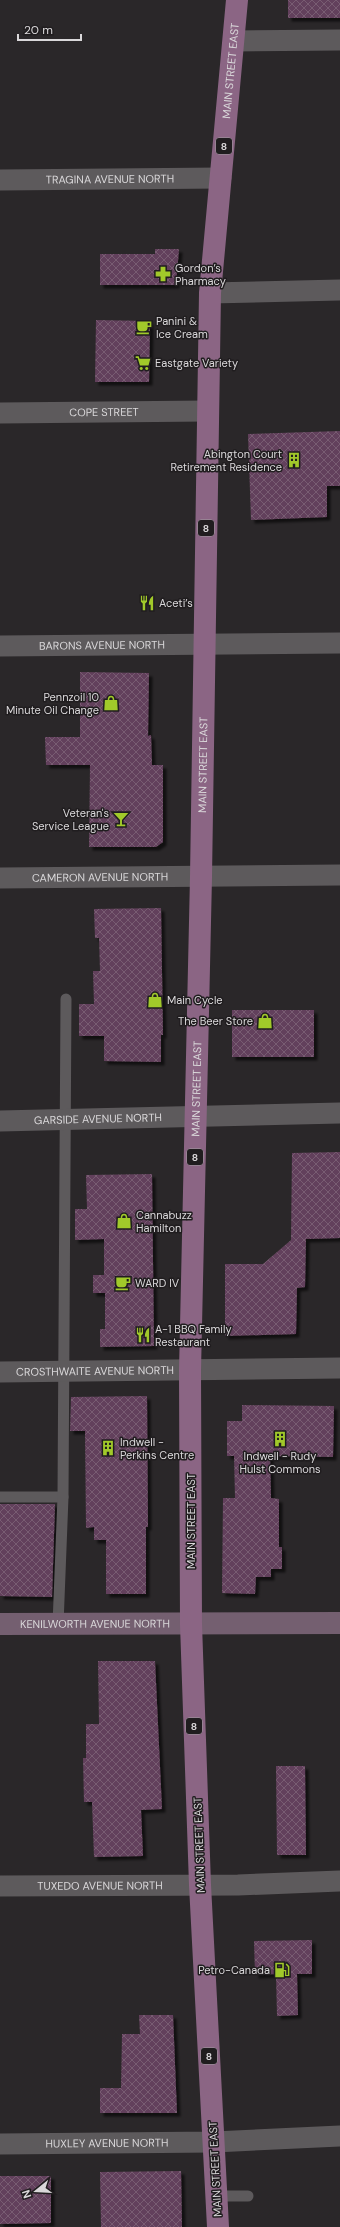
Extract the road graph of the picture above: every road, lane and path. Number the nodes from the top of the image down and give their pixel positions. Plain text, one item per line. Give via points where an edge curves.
1 (237, 0) edge
2 (340, 40) edge
3 (234, 41) junction
4 (220, 178) junction
5 (0, 180) edge
6 (340, 290) edge
7 (210, 293) junction
8 (207, 411) junction
9 (0, 413) edge
10 (340, 643) edge
11 (205, 645) junction
12 (0, 646) edge
13 (340, 875) edge
14 (201, 877) junction
15 (0, 878) edge
16 (66, 999) dead end
17 (340, 1112) edge
18 (196, 1116) junction
19 (65, 1120) junction
20 (0, 1121) edge
21 (340, 1368) edge
22 (190, 1371) junction
23 (0, 1372) edge
24 (63, 1372) junction
25 (0, 1497) edge
26 (63, 1497) junction
27 (340, 1623) edge
28 (0, 1624) edge
29 (191, 1624) junction
30 (58, 1625) junction
31 (340, 1881) edge
32 (200, 1885) junction
33 (0, 1886) edge
34 (340, 2136) edge
35 (214, 2142) junction
36 (0, 2144) edge
37 (217, 2196) junction
38 (248, 2196) dead end
39 (218, 2227) edge

1 - 3 main road, MAIN STREET EAST / 8
2 - 3 street
3 - 4 main road, MAIN STREET EAST / 8
4 - 5 street, TRAGINA AVENUE NORTH
4 - 7 main road, MAIN STREET EAST / 8
6 - 7 street
7 - 8 main road, MAIN STREET EAST / 8
8 - 9 street, COPE STREET
8 - 11 main road, MAIN STREET EAST / 8
10 - 11 street, BARONS AVENUE NORTH
11 - 12 street, BARONS AVENUE NORTH
11 - 14 main road, MAIN STREET EAST / 8
13 - 14 street, CAMERON AVENUE NORTH
14 - 15 street, CAMERON AVENUE NORTH
14 - 18 main road, MAIN STREET EAST / 8
16 - 19 lane
17 - 18 street, GARSIDE AVENUE NORTH
18 - 19 street, GARSIDE AVENUE NORTH
18 - 22 main road, MAIN STREET EAST / 8
19 - 20 street, GARSIDE AVENUE NORTH
19 - 24 lane
21 - 22 street, CROSTHWAITE AVENUE NORTH
22 - 24 street, CROSTHWAITE AVENUE NORTH
22 - 29 main road, MAIN STREET EAST / 8
23 - 24 street, CROSTHWAITE AVENUE NORTH
24 - 26 lane
25 - 26 lane
26 - 30 lane
27 - 29 main road, KENILWORTH AVENUE NORTH
28 - 30 main road, KENILWORTH AVENUE NORTH
29 - 30 main road, KENILWORTH AVENUE NORTH
29 - 32 main road, MAIN STREET EAST / 8
31 - 32 street, TUXEDO AVENUE NORTH
32 - 33 street, TUXEDO AVENUE NORTH
32 - 35 main road, MAIN STREET EAST / 8
34 - 35 street, HUXLEY AVENUE NORTH
35 - 36 street, HUXLEY AVENUE NORTH
35 - 37 main road, MAIN STREET EAST / 8
37 - 38 lane
37 - 39 main road, MAIN STREET EAST / 8

